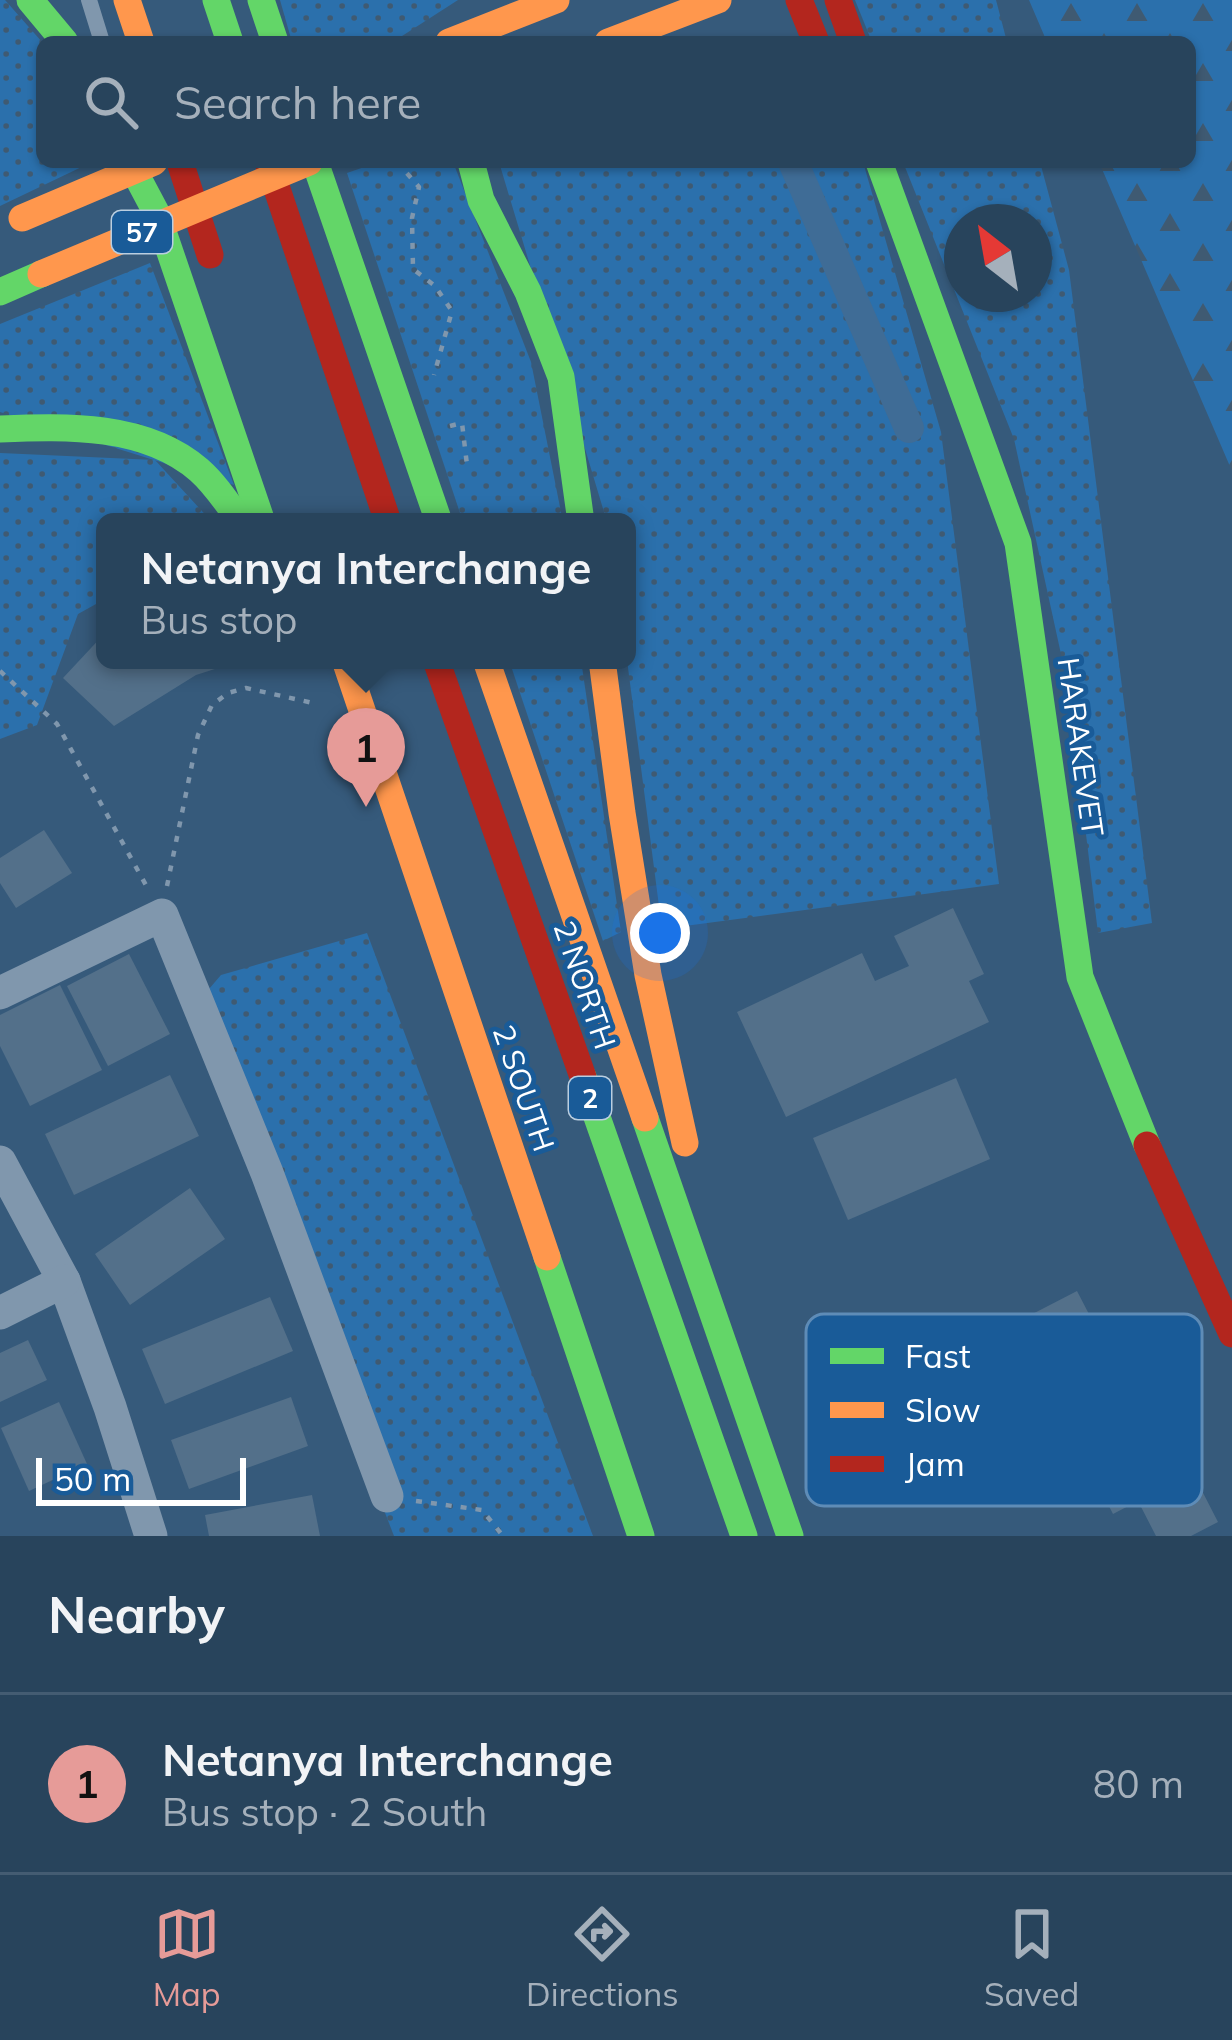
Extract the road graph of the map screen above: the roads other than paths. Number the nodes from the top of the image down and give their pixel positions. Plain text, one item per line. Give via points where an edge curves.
1 (30, 0) edge
2 (89, 0) edge
3 (127, 0) edge
4 (216, 0) edge
5 (261, 0) edge
6 (495, 0) edge
7 (556, 0) edge
8 (718, 0) edge
9 (799, 0) edge
10 (838, 0) edge
11 (693, 6) edge
12 (59, 36) edge
13 (100, 36) edge
14 (139, 36) edge
15 (228, 36) edge
16 (273, 36) edge
17 (452, 36) edge
18 (461, 36) edge
19 (622, 36) edge
20 (814, 36) edge
21 (851, 36) edge
22 (133, 168) edge
23 (140, 168) edge
24 (142, 168) edge
25 (182, 168) edge
26 (270, 168) edge
27 (297, 168) edge
28 (314, 168) edge
29 (473, 168) edge
30 (881, 168) edge
31 (157, 214) junction
32 (11, 223) edge
33 (222, 291) dead end
34 (0, 292) edge
35 (0, 430) edge
36 (234, 513) edge
37 (259, 513) edge
38 (385, 513) edge
39 (436, 513) edge
40 (580, 513) edge
41 (334, 669) edge
42 (439, 669) edge
43 (489, 669) edge
44 (603, 669) edge
45 (0, 993) edge
46 (0, 1162) edge
47 (64, 1281) junction
48 (0, 1312) edge
49 (1232, 1334) edge
50 (745, 1410) junction
51 (387, 1496) road end
52 (151, 1536) edge
53 (641, 1536) edge
54 (744, 1536) edge
55 (790, 1536) edge

1 - 12 main road
2 - 13 lane
3 - 14 main road
4 - 15 main road
5 - 16 main road
6 - 17 main road
7 - 18 main road
8 - 11 main road
9 - 20 main road
10 - 21 main road
11 - 19 main road
22 - 31 main road
23 - 32 main road, 57, bridge
24 - 31 lane
25 - 33 main road
26 - 38 main road
27 - 34 main road, 57, bridge
28 - 39 main road
29 - 40 main road via 561,377
30 - 49 main road, HARAKEVET via 1018,543 1080,977
31 - 37 main road
35 - 36 main road via 134,437 197,467
41 - 53 main road, 2 SOUTH via 401,827
42 - 54 main road, 2 NORTH / 2
43 - 50 main road
44 - 50 main road via 648,975
45 - 51 street via 161,915
46 - 47 street
47 - 48 street
47 - 52 street
50 - 55 main road

